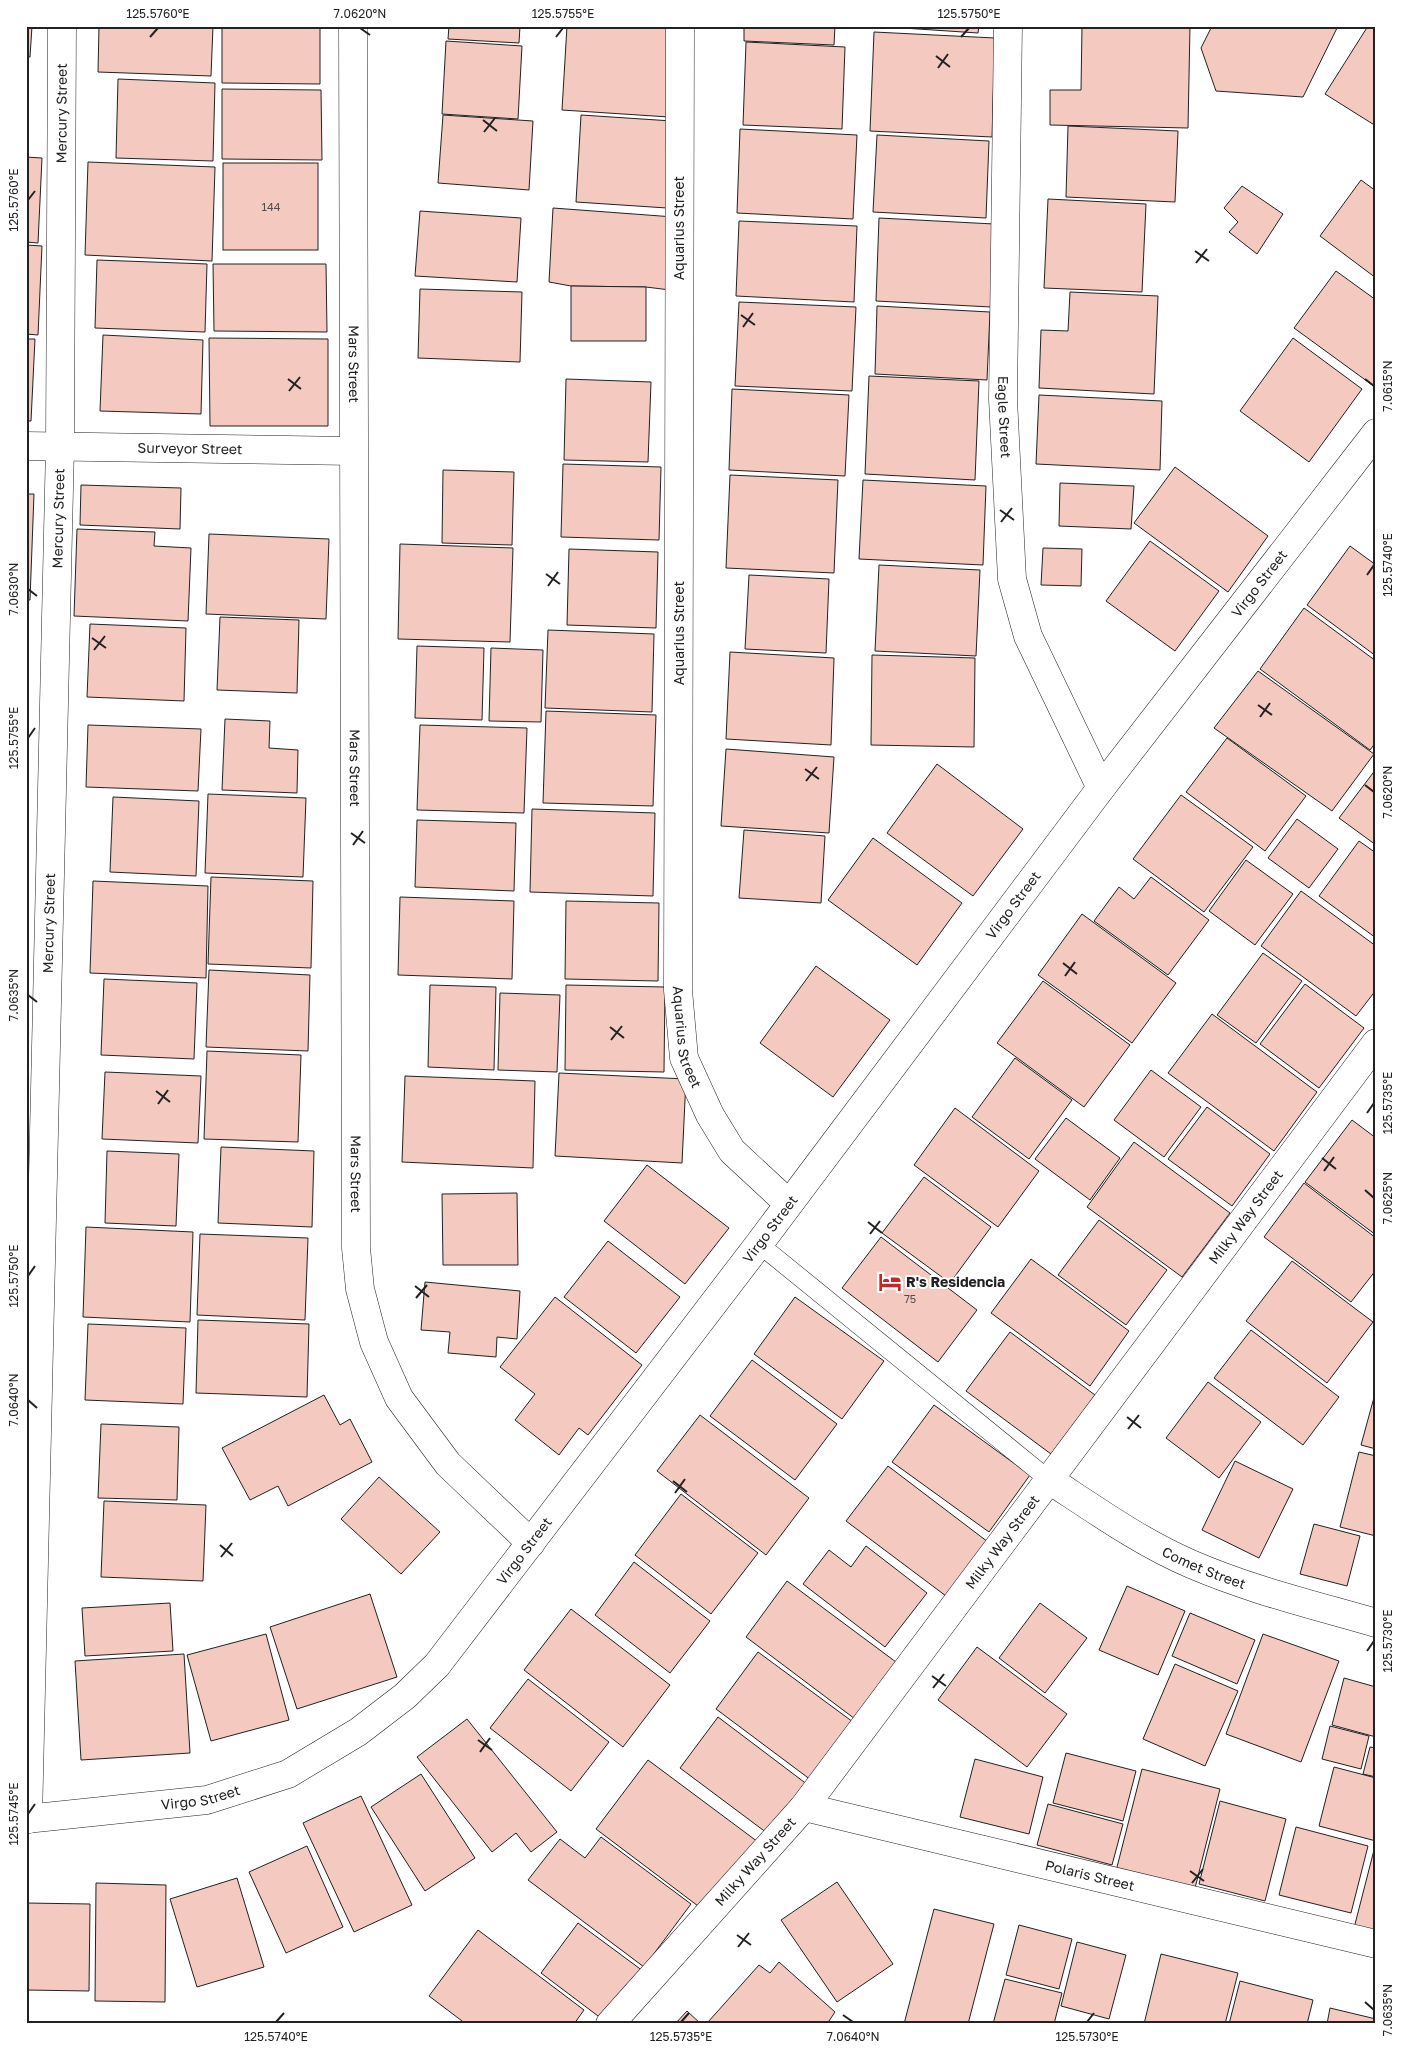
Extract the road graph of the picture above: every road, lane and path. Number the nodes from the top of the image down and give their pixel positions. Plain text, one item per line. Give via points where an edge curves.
1 (62, 26) edge
2 (353, 26) edge
3 (680, 26) edge
4 (1008, 26) edge
5 (1376, 433) edge
6 (26, 446) edge
7 (60, 446) junction
8 (353, 451) junction
9 (1101, 788) junction
10 (1376, 1043) edge
11 (788, 1203) junction
12 (759, 1244) junction
13 (1048, 1479) junction
14 (531, 1543) junction
15 (1376, 1623) edge
16 (804, 1807) junction
17 (27, 1819) edge
18 (1376, 1944) edge
19 (610, 2024) edge

1 - 7 street, Mercury Street
2 - 8 street, Mars Street
3 - 11 street, Aquarius Street via 678,990 684,1058 710,1115 732,1150
4 - 9 street, Eagle Street via 1003,399 1012,579 1028,636
5 - 9 street, Virgo Street
6 - 7 street, Surveyor Street
7 - 8 street, Surveyor Street
7 - 17 street, Mercury Street
8 - 14 street, Mars Street via 356,1248 360,1289 374,1342 399,1398 448,1464
9 - 11 street, Virgo Street
10 - 13 street, Milky Way Street
11 - 12 street, Virgo Street
12 - 13 lane
12 - 14 street, Virgo Street
13 - 15 street, Comet Street via 1127,1531 1191,1564 1255,1588
13 - 16 street, Milky Way Street
14 - 17 street, Virgo Street via 437,1665 411,1690 358,1732 288,1774 207,1800
16 - 18 street, Polaris Street
16 - 19 street, Milky Way Street

